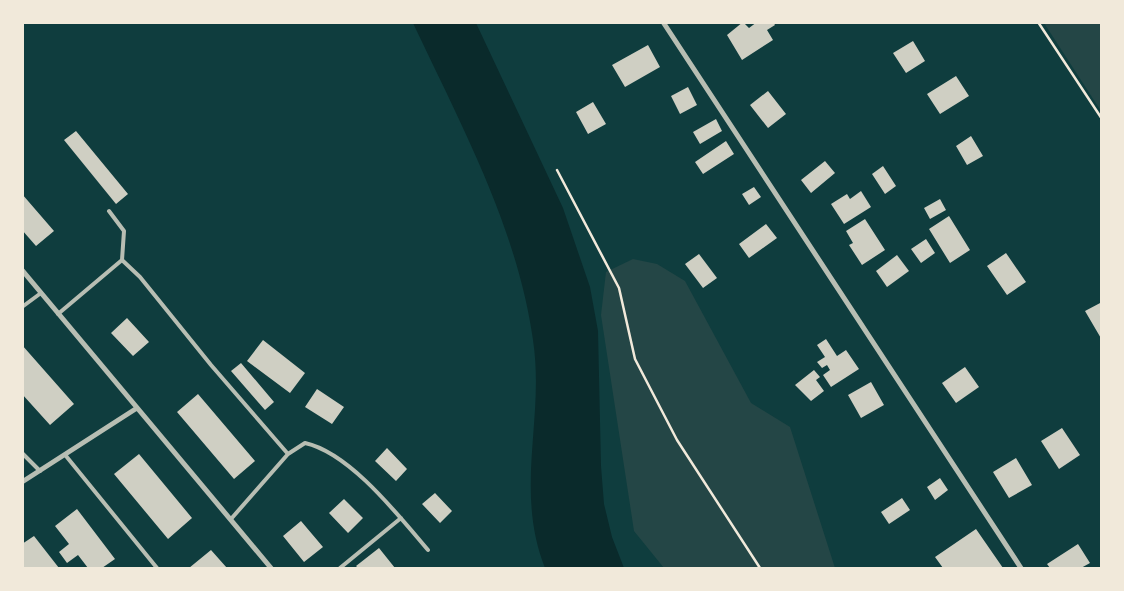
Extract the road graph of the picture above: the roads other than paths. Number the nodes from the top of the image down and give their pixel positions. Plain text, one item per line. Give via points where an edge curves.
1 (663, 22) edge
2 (109, 211) dead end
3 (122, 260) junction
4 (22, 270) edge
5 (41, 293) junction
6 (22, 307) edge
7 (58, 314) junction
8 (137, 408) junction
9 (22, 453) edge
10 (288, 454) junction
11 (66, 456) junction
12 (41, 472) junction
13 (22, 482) edge
14 (401, 518) junction
15 (231, 519) junction
16 (428, 550) dead end
17 (157, 568) edge
18 (271, 568) edge
19 (340, 568) edge
20 (1021, 568) edge

1 - 20 street
2 - 3 lane via 124,231
3 - 7 lane
3 - 10 lane via 140,277
4 - 5 street
5 - 6 lane
5 - 7 street
7 - 8 street
8 - 11 street
8 - 15 street
9 - 12 lane
10 - 14 lane via 305,443 321,446 344,462
10 - 15 lane
11 - 12 street
11 - 17 lane
12 - 13 street
14 - 16 lane
14 - 19 lane
15 - 18 street

